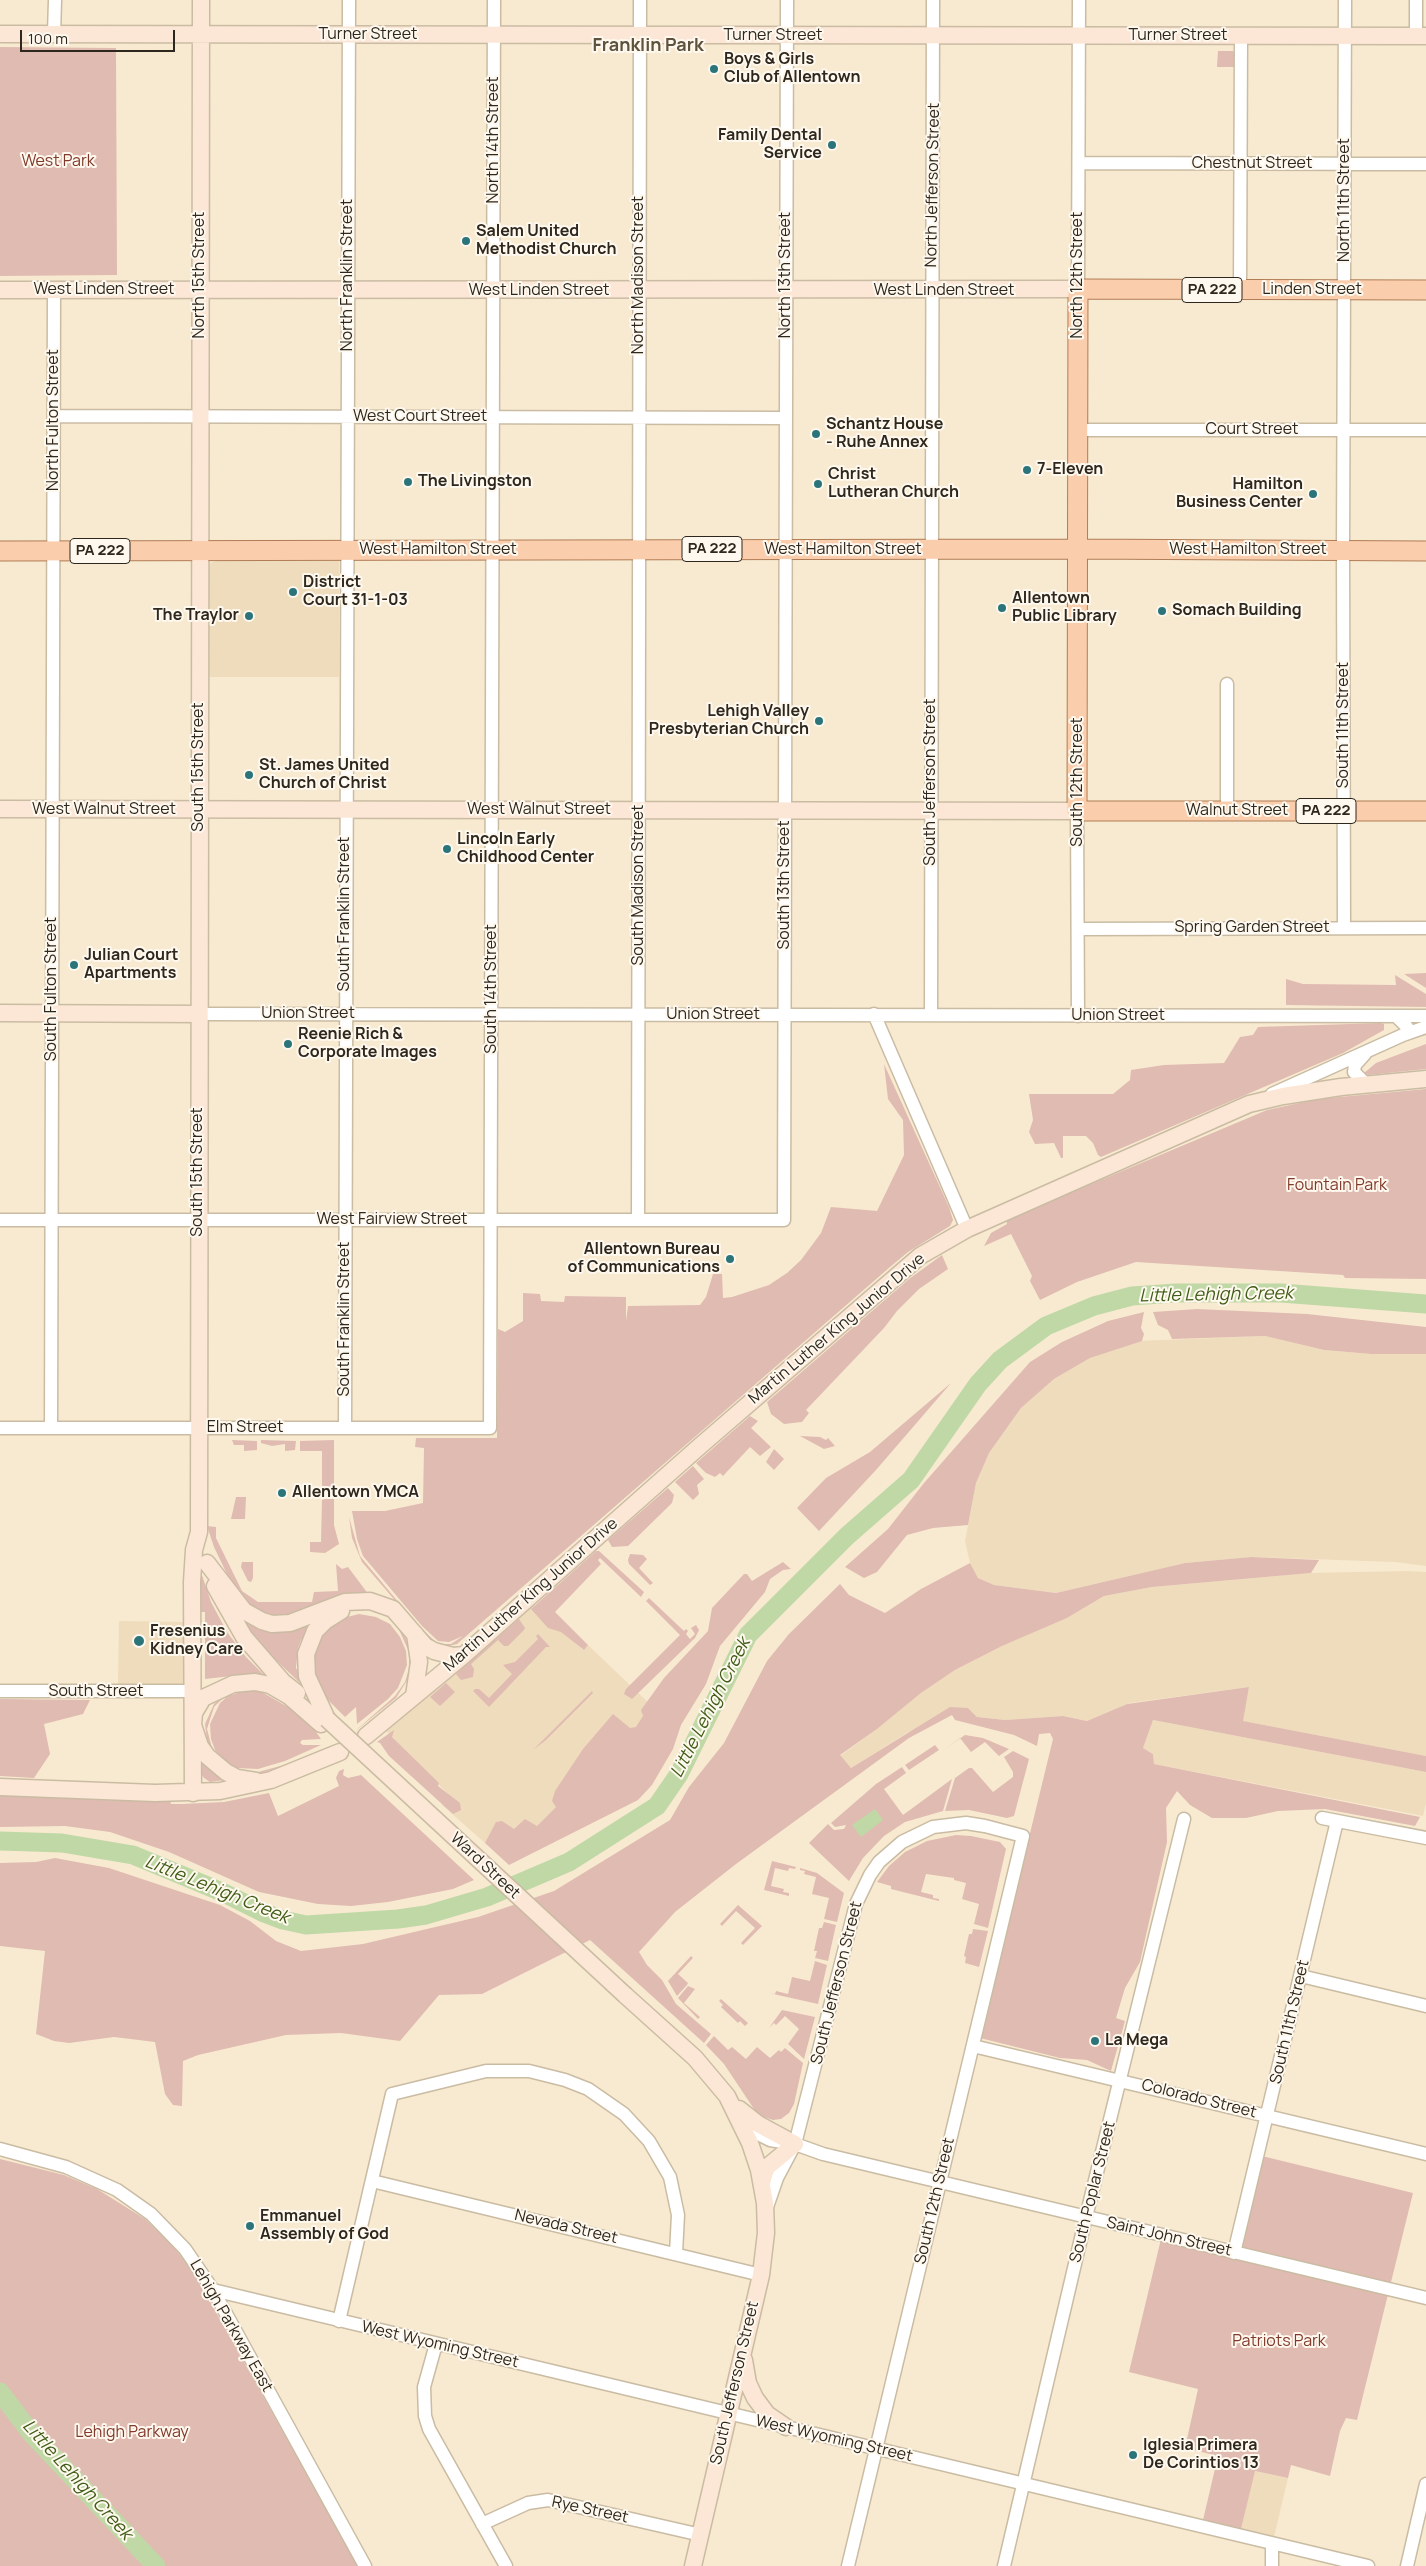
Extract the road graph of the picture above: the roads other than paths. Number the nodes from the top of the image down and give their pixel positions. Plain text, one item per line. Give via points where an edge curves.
1 (55, 0) edge
2 (201, 0) edge
3 (349, 0) edge
4 (494, 0) edge
5 (640, 0) edge
6 (787, 0) edge
7 (933, 0) edge
8 (1079, 0) edge
9 (1345, 0) edge
10 (1416, 0) edge
11 (0, 34) edge
12 (54, 34) junction
13 (202, 34) junction
14 (349, 35) junction
15 (494, 35) junction
16 (1345, 35) junction
17 (640, 36) junction
18 (786, 36) junction
19 (933, 36) junction
20 (1079, 36) junction
21 (1241, 36) junction
22 (1421, 36) edge
23 (1079, 163) junction
24 (1241, 164) junction
25 (1345, 164) junction
26 (1426, 164) edge
27 (1078, 289) junction
28 (0, 290) edge
29 (54, 290) junction
30 (199, 290) junction
31 (347, 290) junction
32 (786, 290) junction
33 (1240, 290) junction
34 (1345, 290) junction
35 (1426, 290) edge
36 (494, 291) junction
37 (639, 291) junction
38 (931, 291) junction
39 (54, 416) junction
40 (200, 416) junction
41 (346, 417) junction
42 (493, 417) junction
43 (639, 418) junction
44 (785, 418) junction
45 (1078, 430) junction
46 (1344, 430) junction
47 (1426, 430) edge
48 (638, 549) junction
49 (785, 549) junction
50 (1078, 549) junction
51 (199, 550) junction
52 (347, 550) junction
53 (494, 550) junction
54 (932, 550) junction
55 (0, 551) edge
56 (55, 551) junction
57 (1343, 551) junction
58 (1426, 551) edge
59 (1227, 684) dead end
60 (0, 809) edge
61 (53, 810) junction
62 (199, 810) junction
63 (346, 810) junction
64 (492, 810) junction
65 (639, 810) junction
66 (785, 811) junction
67 (931, 811) junction
68 (1077, 811) junction
69 (1227, 811) junction
70 (1426, 811) edge
71 (1345, 812) junction
72 (1344, 928) junction
73 (1426, 928) edge
74 (1078, 929) junction
75 (0, 1013) edge
76 (51, 1014) junction
77 (199, 1014) junction
78 (345, 1014) junction
79 (492, 1014) junction
80 (638, 1014) junction
81 (784, 1014) junction
82 (874, 1014) junction
83 (931, 1014) junction
84 (1078, 1016) junction
85 (1426, 1016) edge
86 (1397, 1017) junction
87 (1426, 1027) edge
88 (1403, 1035) junction
89 (1369, 1051) junction
90 (1339, 1064) junction
91 (1426, 1079) edge
92 (1366, 1084) junction
93 (1340, 1087) junction
94 (1249, 1104) junction
95 (0, 1220) edge
96 (52, 1220) junction
97 (198, 1220) junction
98 (345, 1220) junction
99 (491, 1220) junction
100 (638, 1220) junction
101 (784, 1220) joint
102 (967, 1230) junction
103 (0, 1428) edge
104 (51, 1428) junction
105 (199, 1428) junction
106 (345, 1428) junction
107 (490, 1428) joint
108 (199, 1532) junction
109 (207, 1563) junction
110 (397, 1613) junction
111 (415, 1634) junction
112 (464, 1655) junction
113 (226, 1686) junction
114 (193, 1691) junction
115 (0, 1692) edge
116 (414, 1696) junction
117 (324, 1721) junction
118 (193, 1725) junction
119 (366, 1736) dead end
120 (340, 1752) dead end
121 (271, 1780) junction
122 (0, 1786) edge
123 (193, 1793) junction
124 (1322, 1818) dead end
125 (1184, 1819) dead end
126 (1337, 1821) junction
127 (1023, 1836) joint
128 (1426, 1838) edge
129 (1300, 1976) junction
130 (1426, 2006) edge
131 (972, 2046) junction
132 (1120, 2080) junction
133 (727, 2096) junction
134 (1268, 2115) junction
135 (744, 2127) junction
136 (795, 2144) junction
137 (0, 2148) edge
138 (1426, 2154) edge
139 (761, 2178) junction
140 (372, 2180) junction
141 (940, 2182) junction
142 (765, 2215) junction
143 (1086, 2217) junction
144 (1234, 2252) junction
145 (676, 2253) junction
146 (761, 2275) junction
147 (213, 2290) junction
148 (1426, 2298) edge
149 (339, 2321) junction
150 (436, 2344) junction
151 (743, 2349) junction
152 (728, 2414) junction
153 (786, 2427) junction
154 (876, 2449) junction
155 (1024, 2484) junction
156 (1426, 2484) edge
157 (482, 2524) junction
158 (700, 2535) junction
159 (1272, 2543) junction
160 (365, 2566) edge
161 (506, 2566) edge
162 (693, 2566) edge
163 (848, 2566) edge
164 (1004, 2566) edge
165 (1272, 2566) edge
166 (1368, 2566) edge
167 (1406, 2566) edge

1 - 12 street
2 - 13 main road, North 15th Street
3 - 14 street, North Franklin Street
4 - 15 street, North 14th Street
5 - 17 street, North Madison Street
6 - 18 street, North 13th Street
7 - 19 street, North Jefferson Street
8 - 20 street, North 12th Street
9 - 16 street, North 11th Street
10 - 22 street
11 - 12 main road, Turner Street
12 - 13 main road, Turner Street
13 - 14 main road, Turner Street
13 - 30 main road, North 15th Street
14 - 15 main road, Turner Street
14 - 31 street, North Franklin Street
15 - 17 main road, Turner Street
15 - 36 street, North 14th Street
16 - 21 main road, Turner Street
16 - 22 main road, Turner Street
16 - 25 street, North 11th Street
17 - 18 main road, Turner Street
17 - 37 street, North Madison Street
18 - 19 main road, Turner Street
18 - 32 street, North 13th Street
19 - 20 main road, Turner Street
19 - 38 street, North Jefferson Street
20 - 21 main road, Turner Street
20 - 23 street, North 12th Street
21 - 24 street
23 - 24 street, Chestnut Street
23 - 27 street, North 12th Street
24 - 25 street, Chestnut Street
24 - 33 street
25 - 26 street, Chestnut Street
25 - 34 street, North 11th Street
27 - 33 main road, Linden Street / PA 222
27 - 38 main road, West Linden Street
27 - 45 main road, North 12th Street
28 - 29 main road, West Linden Street
29 - 30 main road, West Linden Street
29 - 39 street, North Fulton Street
30 - 31 main road, West Linden Street
30 - 40 main road, North 15th Street
31 - 36 main road, West Linden Street
31 - 41 street, North Franklin Street
32 - 37 main road, West Linden Street
32 - 38 main road, West Linden Street
32 - 44 street, North 13th Street
33 - 34 main road, Linden Street / PA 222
34 - 35 main road, Linden Street / PA 222
34 - 46 street, North 11th Street
36 - 37 main road, West Linden Street
36 - 42 street, North 14th Street
37 - 43 street, North Madison Street
38 - 54 street, North Jefferson Street
39 - 40 street, West Court Street
39 - 56 street, North Fulton Street
40 - 41 street, West Court Street
40 - 51 main road, North 15th Street
41 - 42 street, West Court Street
41 - 52 street, North Franklin Street
42 - 43 street, West Court Street
42 - 53 street, North 14th Street
43 - 44 street, West Court Street
43 - 48 street, North Madison Street
44 - 49 street, North 13th Street
45 - 46 street, Court Street
45 - 50 main road, North 12th Street
46 - 47 street, Court Street
46 - 57 street, North 11th Street
48 - 49 main road, West Hamilton Street / PA 222
48 - 53 main road, West Hamilton Street / PA 222
48 - 65 street, South Madison Street
49 - 54 main road, West Hamilton Street / PA 222
49 - 66 street, South 13th Street
50 - 54 main road, West Hamilton Street / PA 222
50 - 57 main road, West Hamilton Street
50 - 68 main road, South 12th Street
51 - 52 main road, West Hamilton Street / PA 222
51 - 56 main road, PA 222
51 - 62 main road, South 15th Street
52 - 53 main road, West Hamilton Street / PA 222
52 - 63 street, South Franklin Street
53 - 64 street, South 14th Street
54 - 67 street, South Jefferson Street
55 - 56 main road, PA 222
56 - 61 street, South Fulton Street
57 - 58 main road, West Hamilton Street
57 - 71 street, South 11th Street
59 - 69 street
60 - 61 main road, West Walnut Street
61 - 62 main road, West Walnut Street
61 - 76 street, South Fulton Street
62 - 63 main road, West Walnut Street
62 - 77 main road, South 15th Street
63 - 64 main road, West Walnut Street
63 - 78 street, South Franklin Street
64 - 65 main road, West Walnut Street
64 - 79 street, South 14th Street
65 - 66 main road, West Walnut Street
65 - 80 street, South Madison Street
66 - 67 main road, West Walnut Street
66 - 81 street, South 13th Street
67 - 68 main road, West Walnut Street
67 - 83 street, South Jefferson Street
68 - 69 main road, Walnut Street / PA 222
68 - 74 street, South 12th Street
69 - 71 main road, Walnut Street / PA 222
70 - 71 main road, Walnut Street / PA 222
71 - 72 street, South 11th Street
72 - 73 street, Spring Garden Street
72 - 74 street, Spring Garden Street
74 - 84 street, South 12th Street
75 - 76 main road, Union Street
76 - 77 main road, Union Street
76 - 96 street, South Fulton Street
77 - 78 street, Union Street
77 - 97 main road, South 15th Street
78 - 79 street, Union Street
78 - 98 street, South Franklin Street
79 - 80 street, Union Street
79 - 99 street, South 14th Street
80 - 81 street, Union Street
80 - 100 street, South Madison Street
81 - 82 street, Union Street
81 - 101 street, South 13th Street
82 - 83 street, Union Street
82 - 102 street
83 - 84 street, Union Street
84 - 86 street, Union Street
85 - 86 street, Union Street
86 - 88 street via 1407,1027
87 - 88 street
88 - 89 street
89 - 90 street
89 - 92 street via 1355,1065 1354,1072
90 - 93 street via 1336,1080
90 - 94 street
91 - 92 main road, Martin Luther King Junior Drive
92 - 93 main road, Martin Luther King Junior Drive
93 - 94 main road, Martin Luther King Junior Drive
94 - 102 main road, Martin Luther King Junior Drive
95 - 96 street, West Fairview Street
96 - 97 street, West Fairview Street
96 - 104 street, South Fulton Street
97 - 98 street, West Fairview Street
97 - 105 main road, South 15th Street
98 - 99 street, West Fairview Street
98 - 106 street, South Franklin Street
99 - 100 street, West Fairview Street
99 - 107 street, South 14th Street
100 - 101 street, West Fairview Street
102 - 112 main road, Martin Luther King Junior Drive via 902,1270
103 - 104 street, Elm Street
104 - 105 street, Elm Street
105 - 106 street, Elm Street
105 - 108 main road, South 15th Street
106 - 107 street, Elm Street
108 - 109 main road, Ward Street
108 - 114 main road, South 15th Street via 194,1550
109 - 110 main road via 244,1611 262,1622 290,1623 358,1600 376,1603
109 - 117 main road, Ward Street via 225,1607 244,1637 283,1682
110 - 111 main road
110 - 117 main road via 357,1607 334,1614 315,1631 306,1654 306,1676
111 - 112 main road via 434,1651
111 - 116 main road via 419,1662
112 - 116 main road, Martin Luther King Junior Drive
113 - 114 main road
113 - 117 main road via 242,1682 270,1685
113 - 118 main road via 203,1698 194,1714
114 - 115 street, South Street
114 - 118 main road, South 15th Street
116 - 119 main road, Martin Luther King Junior Drive
117 - 133 main road, Ward Street, bridge via 689,2052
118 - 121 main road via 196,1738 207,1756 226,1772 246,1781
118 - 123 main road, South 15th Street
120 - 121 main road
121 - 123 main road via 247,1787
122 - 123 main road
124 - 126 street
125 - 132 street, South Poplar Street
126 - 128 street
126 - 129 street, South 11th Street
127 - 131 street, South 12th Street
127 - 136 street, South Jefferson Street via 966,1823 933,1828 902,1842 879,1862 856,1904
129 - 130 street
129 - 134 street, South 11th Street
131 - 132 street, Colorado Street
131 - 141 street, South 12th Street
132 - 134 street, Colorado Street
132 - 143 street, South Poplar Street
133 - 135 main road, Ward Street
133 - 136 main road via 748,2118
134 - 138 street, Colorado Street
134 - 144 street, South 11th Street
135 - 136 street, Saint John Street via 770,2140
135 - 139 main road, Ward Street
136 - 139 main road via 766,2168
136 - 141 street, Saint John Street via 823,2154
136 - 142 street, South Jefferson Street via 770,2193
137 - 147 street, Lehigh Parkway East via 66,2167 131,2199 174,2236
139 - 142 main road, South Jefferson Street
140 - 145 street, Nevada Street
140 - 145 street via 392,2094 486,2071 548,2074 588,2089 624,2114 660,2156 676,2196
140 - 149 street
141 - 143 street, Saint John Street
141 - 154 street, South 12th Street
142 - 146 main road, South Jefferson Street
143 - 144 street, Saint John Street
143 - 155 street, South Poplar Street
144 - 148 street, Saint John Street
145 - 146 street, Nevada Street
146 - 151 main road, South Jefferson Street
147 - 149 street, West Wyoming Street
147 - 160 street, Lehigh Parkway East
149 - 150 street, West Wyoming Street
150 - 152 street, West Wyoming Street
150 - 157 street via 424,2386 424,2416
151 - 152 main road, South Jefferson Street
151 - 153 main road via 748,2383 755,2398 767,2414
152 - 153 street, West Wyoming Street
152 - 158 main road, South Jefferson Street
153 - 154 street, West Wyoming Street
154 - 155 street, West Wyoming Street
154 - 163 street, South 12th Street
155 - 159 street, West Wyoming Street
155 - 164 street, South Poplar Street
156 - 167 street
157 - 158 street, Rye Street via 528,2503 548,2500
157 - 161 street
158 - 162 main road, South Jefferson Street
159 - 165 street
159 - 166 street, West Wyoming Street

